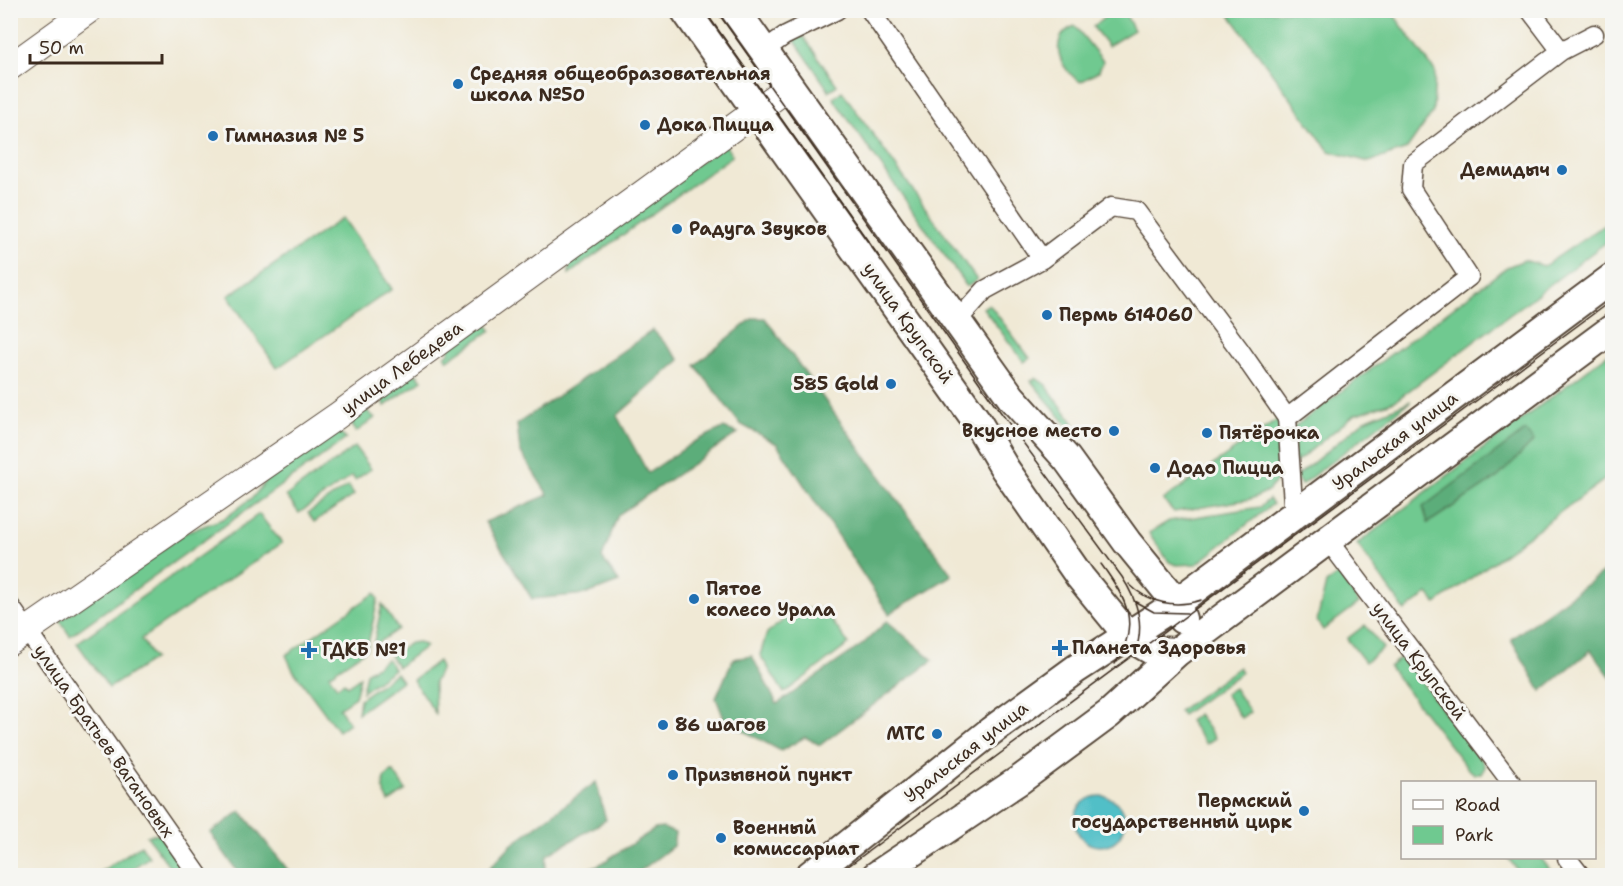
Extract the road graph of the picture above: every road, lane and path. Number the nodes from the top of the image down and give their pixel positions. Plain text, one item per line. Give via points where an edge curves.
1 (89, 10) edge
2 (686, 10) edge
3 (735, 10) edge
4 (837, 10) edge
5 (870, 10) edge
6 (1530, 10) edge
7 (1593, 34) dead end
8 (763, 51) junction
9 (1561, 51) junction
10 (10, 68) edge
11 (789, 87) junction
12 (756, 110) junction
13 (1042, 258) junction
14 (1612, 278) edge
15 (957, 321) junction
16 (1612, 329) edge
17 (1287, 417) junction
18 (1294, 517) junction
19 (1327, 539) junction
20 (1176, 602) junction
21 (10, 606) edge
22 (18, 636) edge
23 (1129, 636) junction
24 (1177, 652) junction
25 (1509, 781) edge
26 (1568, 859) edge
27 (200, 876) edge
28 (809, 876) edge
29 (876, 876) edge
30 (1581, 876) edge

1 - 10 street
2 - 12 main road, улица Крупской
3 - 8 main road
4 - 8 street
5 - 13 street
6 - 9 street
7 - 9 street
8 - 11 main road
9 - 17 street via 1413,164 1411,189 1469,277
11 - 12 street, улица Лебедева
11 - 15 main road
12 - 22 street, улица Лебедева via 337,416
12 - 23 main road, улица Крупской via 976,420 1080,577
13 - 15 street via 986,290
13 - 17 street via 1111,207 1136,211
14 - 18 main road, Уральская улица
15 - 20 main road via 1011,397 1067,459
16 - 19 main road
17 - 18 street
18 - 20 main road, Уральская улица
19 - 24 main road
19 - 25 street, улица Крупской
20 - 23 main road, Уральская улица
20 - 24 main road via 1184,633
21 - 22 street, улица Братьев Вагановых
22 - 27 street, улица Братьев Вагановых
23 - 24 main road via 1153,651
23 - 28 main road, Уральская улица via 991,731
24 - 29 main road via 1109,714 1021,779
26 - 30 street

